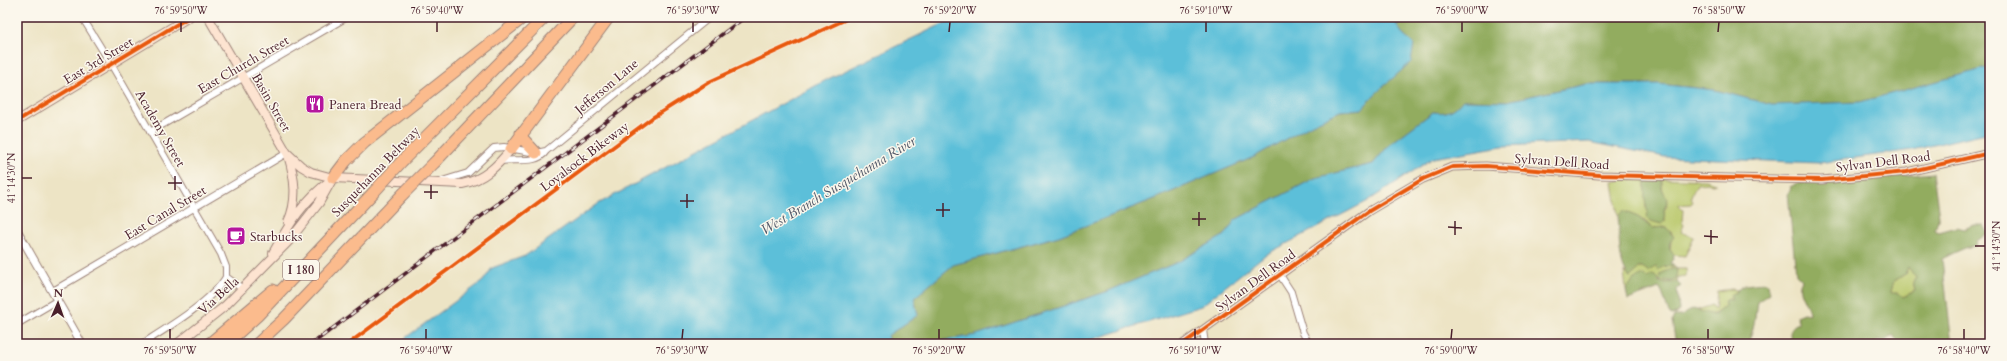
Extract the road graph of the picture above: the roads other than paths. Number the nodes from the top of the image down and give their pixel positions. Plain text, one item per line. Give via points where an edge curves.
1 (82, 17) edge
2 (189, 17) edge
3 (208, 17) edge
4 (524, 17) edge
5 (545, 17) edge
6 (573, 17) edge
7 (609, 17) edge
8 (710, 17) edge
9 (344, 18) edge
10 (111, 64) junction
11 (243, 76) junction
12 (17, 121) edge
13 (150, 132) junction
14 (521, 133) junction
15 (511, 149) junction
16 (541, 152) junction
17 (287, 153) junction
18 (1990, 154) edge
19 (501, 161) junction
20 (333, 178) junction
21 (433, 183) junction
22 (194, 208) junction
23 (17, 230) edge
24 (283, 235) junction
25 (326, 243) junction
26 (270, 259) junction
27 (330, 271) junction
28 (1280, 274) junction
29 (226, 277) junction
30 (243, 289) junction
31 (53, 291) junction
32 (58, 300) junction
33 (17, 324) edge
34 (1203, 330) junction
35 (75, 333) junction
36 (78, 344) edge
37 (82, 344) edge
38 (142, 344) edge
39 (177, 344) edge
40 (209, 344) edge
41 (226, 344) edge
42 (257, 344) edge
43 (267, 344) edge
44 (1183, 344) edge
45 (1205, 344) edge
46 (1309, 344) edge

1 - 10 street, Academy Street
2 - 10 main road, East 3rd Street
3 - 11 main road, Basin Street
4 - 20 highway via 364,143
5 - 25 highway, Susquehanna Beltway / I 180, bridge via 403,160
6 - 27 highway, I 180, bridge
7 - 14 highway
8 - 16 street, Jefferson Lane
9 - 11 street, East Church Street
10 - 12 main road, East 3rd Street
10 - 13 street, Academy Street
11 - 13 street, East Church Street
11 - 17 main road, Basin Street
13 - 22 street, Academy Street
14 - 15 highway
14 - 16 highway via 523,139
15 - 16 street
15 - 19 main road
15 - 21 street via 494,148 468,173
16 - 19 street, Jefferson Lane via 543,156 535,159
17 - 20 main road, Basin Street via 311,172
17 - 22 street, East Canal Street
17 - 24 main road via 293,171 294,199 292,213
18 - 28 street, Sylvan Dell Road via 1907,172 1822,180 1599,175 1486,166 1452,167 1423,179 1369,211
19 - 21 main road via 484,176 468,183
20 - 21 main road
20 - 24 main road, Via Bella via 309,198
20 - 26 main road, Via Bella via 319,203 289,241
22 - 29 street, Academy Street via 224,260
22 - 31 street, East Canal Street
23 - 31 street
24 - 26 main road, Via Bella
25 - 40 highway
25 - 41 highway, Susquehanna Beltway / I 180 via 257,316
26 - 30 main road, Via Bella
27 - 42 highway, I 180
27 - 43 highway
28 - 34 street, Sylvan Dell Road
28 - 46 street via 1290,292
29 - 30 street
29 - 38 street via 194,308
30 - 39 main road, Via Bella
31 - 32 street
32 - 33 street
32 - 35 street
34 - 44 street, Sylvan Dell Road
34 - 45 street
35 - 36 street
35 - 37 street

